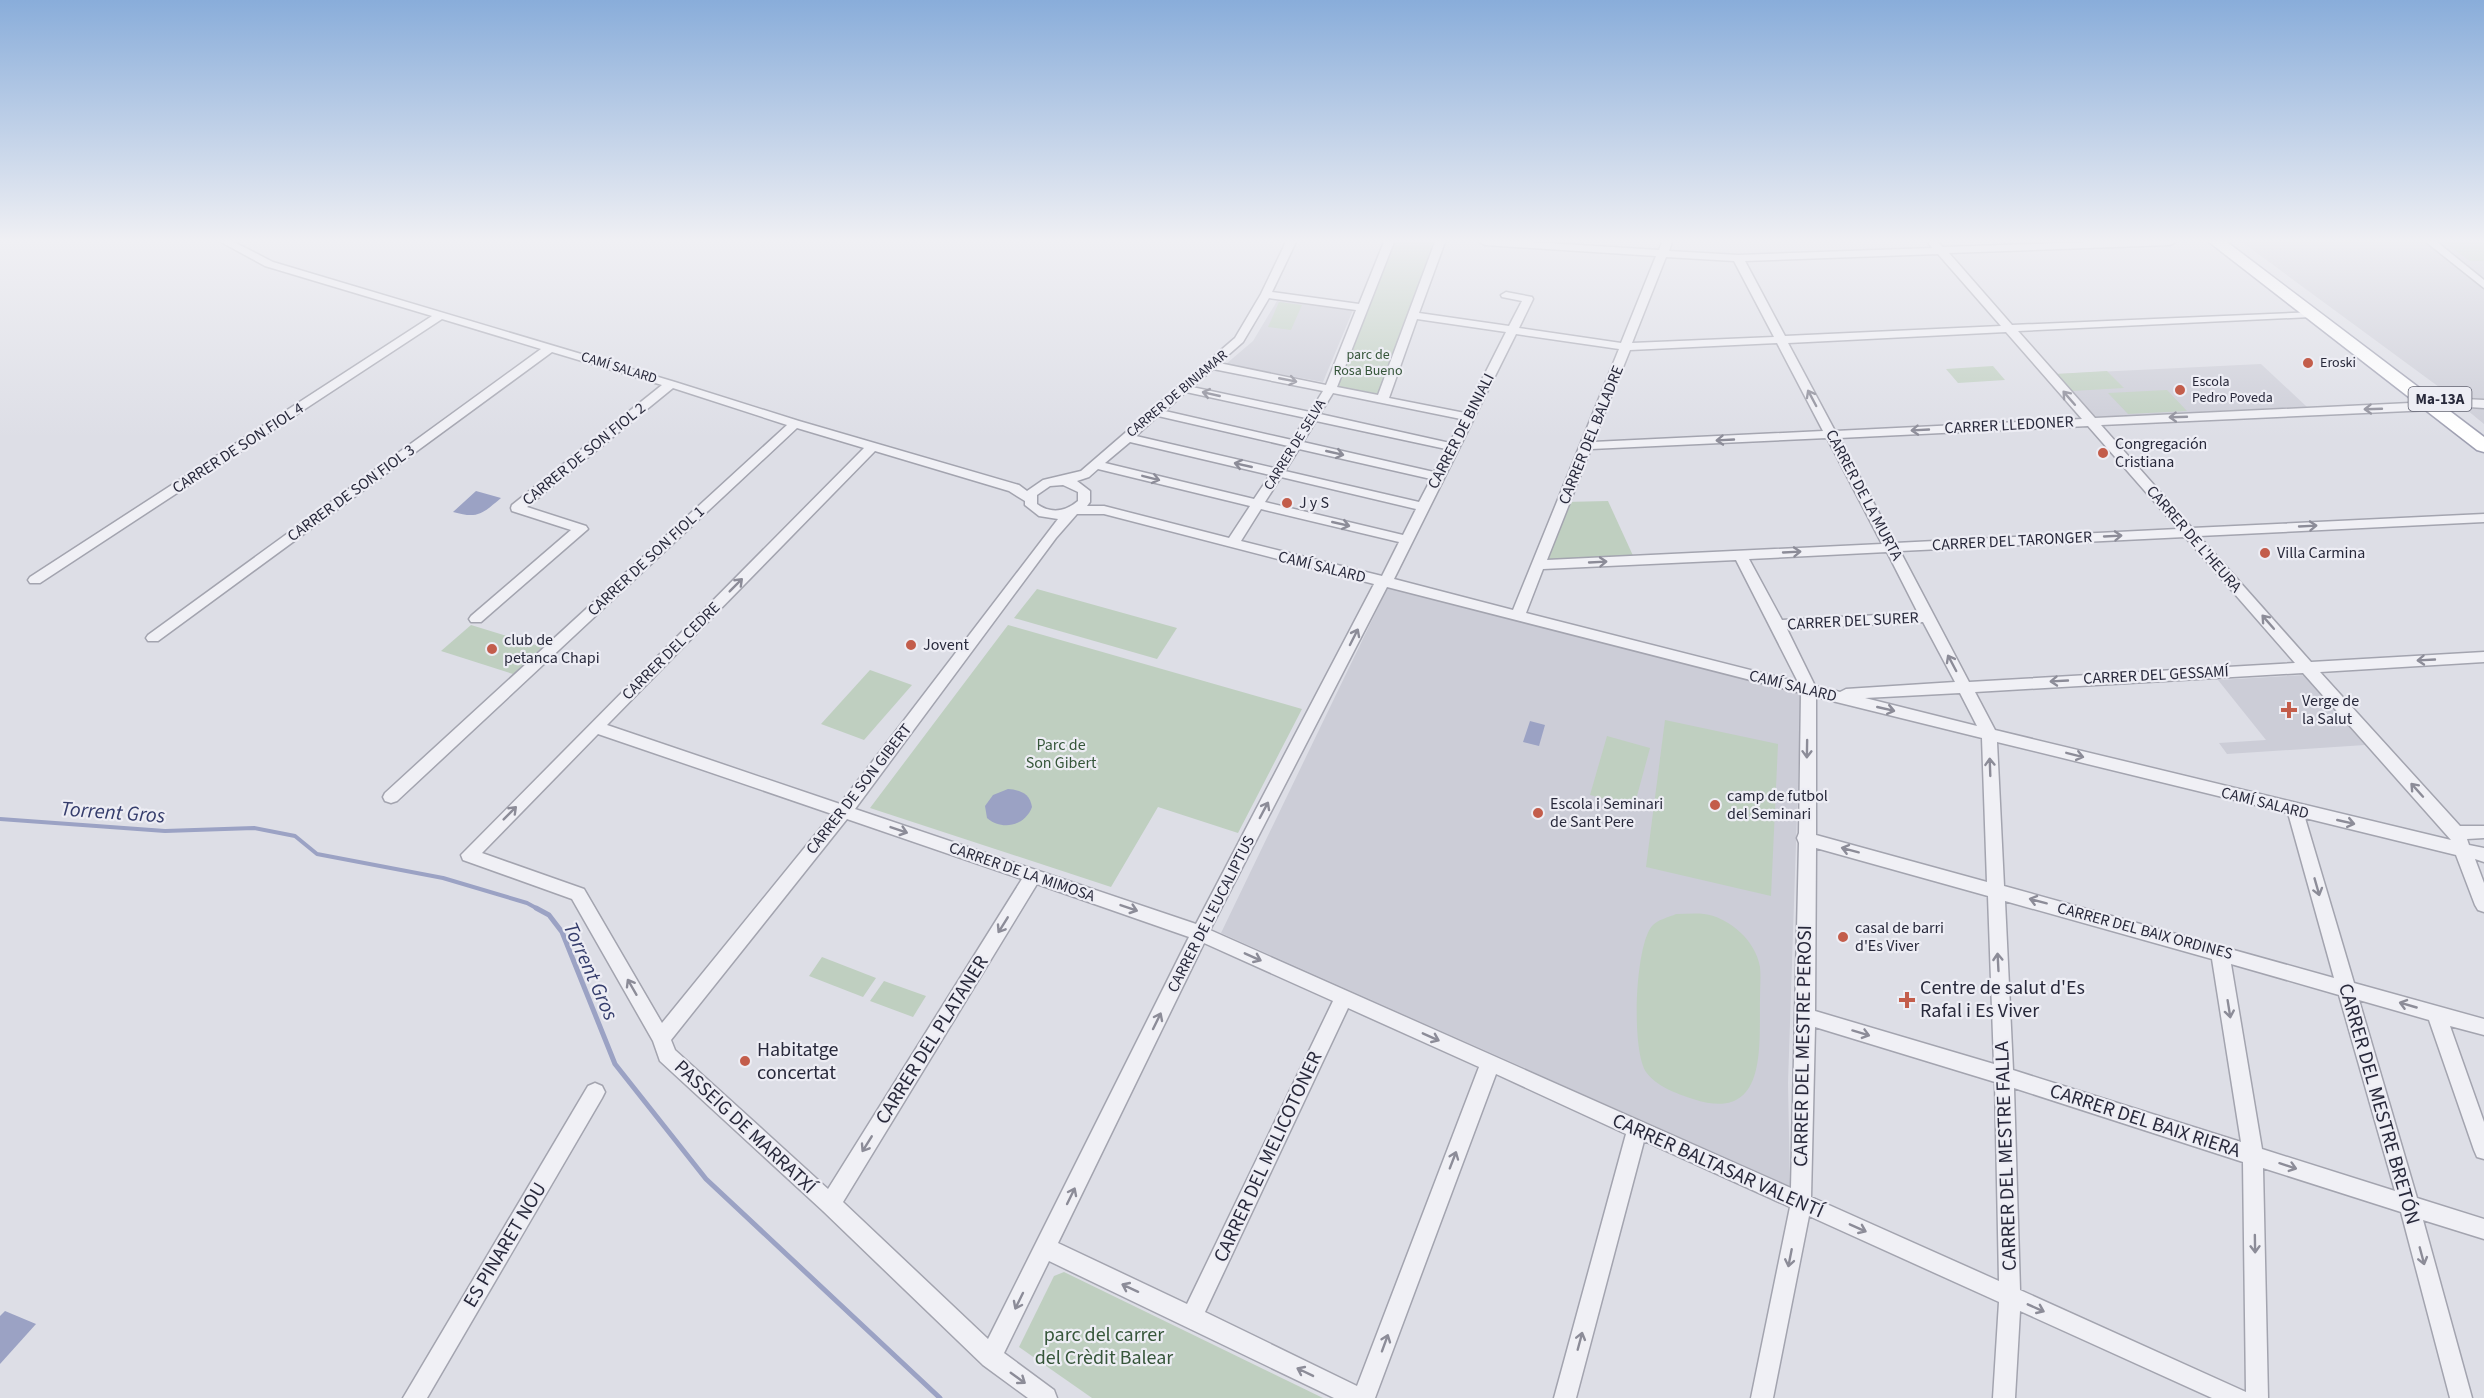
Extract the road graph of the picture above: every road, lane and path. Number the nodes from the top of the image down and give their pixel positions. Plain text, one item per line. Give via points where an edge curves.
1 (415, 307) edge
2 (1258, 307) edge
3 (1357, 307) edge
4 (1415, 307) edge
5 (1524, 307) edge
6 (1641, 307) edge
7 (1764, 307) edge
8 (1990, 307) edge
9 (2310, 307) edge
10 (2310, 307) edge
11 (1362, 308) joint
12 (2315, 311) junction
13 (441, 315) junction
14 (1412, 315) junction
15 (2009, 329) junction
16 (1512, 331) junction
17 (1782, 340) junction
18 (1626, 346) junction
19 (550, 348) junction
20 (1210, 365) junction
21 (671, 384) junction
22 (1183, 388) junction
23 (1331, 388) junction
24 (1382, 399) junction
25 (2432, 402) junction
26 (2484, 404) edge
27 (1155, 412) junction
28 (1312, 417) junction
29 (1467, 417) junction
30 (2090, 421) junction
31 (795, 424) junction
32 (2484, 433) edge
33 (1831, 435) junction
34 (1126, 437) junction
35 (1295, 445) junction
36 (873, 446) junction
37 (1586, 446) junction
38 (2484, 446) edge
39 (1453, 447) junction
40 (1089, 469) junction
41 (1277, 473) junction
42 (1438, 477) junction
43 (1064, 481) junction
44 (1047, 483) junction
45 (1014, 488) junction
46 (1084, 493) junction
47 (1030, 499) junction
48 (1257, 504) junction
49 (1423, 507) junction
50 (1104, 510) junction
51 (1074, 511) junction
52 (1042, 513) junction
53 (2484, 518) edge
54 (2188, 532) junction
55 (1051, 535) junction
56 (1407, 540) junction
57 (1232, 544) junction
58 (1892, 547) junction
59 (1740, 555) junction
60 (1539, 565) junction
61 (35, 580) dead end
62 (1383, 582) junction
63 (1518, 616) junction
64 (1927, 617) junction
65 (476, 619) dead end
66 (1778, 625) junction
67 (153, 638) dead end
68 (2484, 657) edge
69 (2306, 666) junction
70 (1964, 686) junction
71 (1809, 690) junction
72 (1829, 695) junction
73 (596, 727) junction
74 (1989, 733) junction
75 (391, 797) dead end
76 (2295, 810) junction
77 (844, 811) junction
78 (2484, 832) edge
79 (2456, 833) junction
80 (1805, 838) junction
81 (2464, 850) junction
82 (469, 855) joint
83 (2484, 855) edge
84 (1034, 875) junction
85 (1995, 889) junction
86 (2484, 905) edge
87 (1200, 933) junction
88 (2220, 952) junction
89 (2346, 987) junction
90 (1343, 998) junction
91 (2436, 1013) junction
92 (1806, 1016) junction
93 (2484, 1027) edge
94 (661, 1038) junction
95 (1490, 1064) junction
96 (2004, 1076) junction
97 (595, 1092) dead end
98 (1637, 1130) junction
99 (2484, 1150) edge
100 (2253, 1155) junction
101 (1801, 1203) junction
102 (830, 1204) junction
103 (2409, 1205) junction
104 (2484, 1229) edge
105 (1045, 1248) junction
106 (2010, 1296) junction
107 (1192, 1317) junction
108 (991, 1357) junction
109 (414, 1398) edge
110 (1046, 1398) edge
111 (1358, 1398) edge
112 (1364, 1398) edge
113 (1565, 1398) edge
114 (1762, 1398) edge
115 (2004, 1398) edge
116 (2237, 1398) edge
117 (2257, 1398) edge
118 (2461, 1398) edge

1 - 13 street, CAMÍ SALARD
2 - 20 street, CARRER DE BINIAMAR via 1239,340
3 - 11 street
4 - 14 street
5 - 16 street, CARRER DE BINIALI
6 - 18 street, CARRER DEL BALADRE
7 - 17 street, CARRER DE LA MURTA
8 - 15 street, CARRER DE L'HEURA
9 - 12 main road, Ma-13A
10 - 12 main road, Ma-13A
11 - 23 street, CARRER DE SELVA
12 - 15 street
12 - 25 main road, Ma-13A
13 - 19 street, CAMÍ SALARD
13 - 61 street, CARRER DE SON FIOL 4
14 - 16 street
14 - 24 street
15 - 17 street
30 -> 15 street, CARRER DE L'HEURA
16 - 18 street
16 - 29 street, CARRER DE BINIALI
17 - 18 street
33 -> 17 street, CARRER DE LA MURTA
18 - 37 street, CARRER DEL BALADRE
19 - 21 street, CAMÍ SALARD
19 - 67 street, CARRER DE SON FIOL 3
20 - 22 street, CARRER DE BINIAMAR
20 -> 23 street
21 - 31 street, CAMÍ SALARD
21 - 65 street, CARRER DE SON FIOL 2 via 517,508 581,529
22 - 27 street, CARRER DE BINIAMAR
28 -> 22 street
23 - 24 street
23 - 28 street, CARRER DE SELVA
24 - 29 street
25 - 26 street, CARRER LLEDONER
25 -> 30 street, CARRER LLEDONER
25 - 32 main road, Ma-13A via 2461,415
25 - 38 main road, Ma-13A
27 - 34 street, CARRER DE BINIAMAR
27 - 35 street
28 - 35 street, CARRER DE SELVA
28 - 39 street
29 - 39 street, CARRER DE BINIALI
30 -> 33 street, CARRER LLEDONER
30 - 54 street, CARRER DE L'HEURA
31 - 36 street, CAMÍ SALARD
31 - 75 street, CARRER DE SON FIOL 1
33 -> 37 street, CARRER LLEDONER
33 - 58 street, CARRER DE LA MURTA
34 - 40 street, CARRER DE BINIAMAR
41 -> 34 street
35 - 41 street, CARRER DE SELVA
35 -> 42 street
36 - 45 street, CAMÍ SALARD
73 -> 36 street, CARRER DEL CEDRE
37 - 60 street, CARRER DEL BALADRE
39 - 42 street, CARRER DE BINIALI
40 - 43 street, CARRER DE BINIAMAR
40 - 46 street
40 -> 48 street
41 - 48 street, CARRER DE SELVA
41 - 49 street
42 - 49 street, CARRER DE BINIALI
43 - 44 street
43 - 46 street
44 - 45 street, CAMÍ SALARD
44 - 47 street via 1035,490
45 - 47 street, CAMÍ SALARD
46 - 50 street, CAMÍ SALARD
46 - 51 street
47 - 52 street via 1031,505
48 -> 56 street
48 - 57 street, CARRER DE SELVA
49 - 56 street, CARRER DE BINIALI
50 - 51 street, CAMÍ SALARD
50 - 57 street, CAMÍ SALARD
51 - 52 street
51 - 55 street, CARRER DE SON GIBERT
52 - 55 street
54 -> 53 street, CARRER DEL TARONGER
58 -> 54 street, CARRER DEL TARONGER
69 -> 54 street, CARRER DE L'HEURA
55 - 77 street, CARRER DE SON GIBERT
56 - 62 street, CARRER DE BINIALI
57 - 62 street, CAMÍ SALARD
59 -> 58 street, CARRER DEL TARONGER
58 - 64 street, CARRER DE LA MURTA
60 -> 59 street, CARRER DEL TARONGER
59 - 66 street
60 - 63 street, CARRER DEL BALADRE
62 - 63 street, CAMÍ SALARD
87 -> 62 street, CARRER DE L'EUCALIPTUS
63 - 71 street, CAMÍ SALARD
64 - 66 street, CARRER DEL SURER
70 -> 64 street, CARRER DE LA MURTA
66 - 71 street
68 -> 69 street, CARRER DEL GESSAMÍ
69 -> 70 street, CARRER DEL GESSAMÍ
79 -> 69 street, CARRER DE L'HEURA
70 - 72 street, CARRER DEL GESSAMÍ
70 - 74 street, CARRER DE LA MURTA
71 - 72 street, CAMÍ SALARD
71 -> 80 street, CARRER DEL MESTRE PEROSI
72 -> 74 street, CAMÍ SALARD
73 - 77 street, CARRER DE LA MIMOSA
82 -> 73 street, CARRER DEL CEDRE
74 -> 76 street, CAMÍ SALARD
85 -> 74 street, CARRER DEL MESTRE FALLA
76 -> 81 street, CAMÍ SALARD
76 -> 89 street, CARRER DEL MESTRE BRETÓN
77 -> 84 street, CARRER DE LA MIMOSA
77 - 94 street, CARRER DE SON GIBERT
78 - 79 street
79 - 81 street, CARRER DE L'HEURA
85 -> 80 street, CARRER DEL BAIX ORDINES
80 - 92 street, CARRER DEL MESTRE PEROSI
81 - 83 street, CAMÍ SALARD
81 - 86 street, CARRER DE L'HEURA
94 -> 82 street, PASSEIG DE MARRATXÍ via 578,894
84 -> 87 street, CARRER DE LA MIMOSA
84 -> 102 street, CARRER DEL PLATANER
88 -> 85 street, CARRER DEL BAIX ORDINES
96 -> 85 street, CARRER DEL MESTRE FALLA
87 -> 90 street, CARRER BALTASAR VALENTÍ
105 -> 87 street, CARRER DE L'EUCALIPTUS
88 - 89 street, CARRER DEL BAIX ORDINES
88 -> 100 street
91 -> 89 street, CARRER DEL BAIX ORDINES
89 - 103 street, CARRER DEL MESTRE BRETÓN
90 -> 95 street, CARRER BALTASAR VALENTÍ
90 - 107 street, CARRER DEL MELICOTONER
91 - 93 street, CARRER DEL BAIX ORDINES
91 - 99 street
92 -> 96 street, CARRER DEL BAIX RIERA
92 - 101 street, CARRER DEL MESTRE PEROSI
94 - 102 street, PASSEIG DE MARRATXÍ via 667,1055
95 - 98 street, CARRER BALTASAR VALENTÍ
112 -> 95 street
96 - 100 street, CARRER DEL BAIX RIERA
96 - 106 street, CARRER DEL MESTRE FALLA
97 - 109 street, ES PINARET NOU
98 - 101 street, CARRER BALTASAR VALENTÍ
113 -> 98 street
100 -> 103 street, CARRER DEL BAIX RIERA
100 -> 117 street
101 -> 106 street, CARRER BALTASAR VALENTÍ
101 -> 114 street, CARRER DEL MESTRE PEROSI
102 - 108 street, PASSEIG DE MARRATXÍ
103 - 104 street, CARRER DEL BAIX RIERA
103 -> 118 street, CARRER DEL MESTRE BRETÓN
107 -> 105 street
105 -> 108 street, CARRER DE L'EUCALIPTUS
106 - 115 street, CARRER DEL MESTRE FALLA
106 -> 116 street, CARRER BALTASAR VALENTÍ
111 -> 107 street
108 -> 110 street, PASSEIG DE MARRATXÍ

